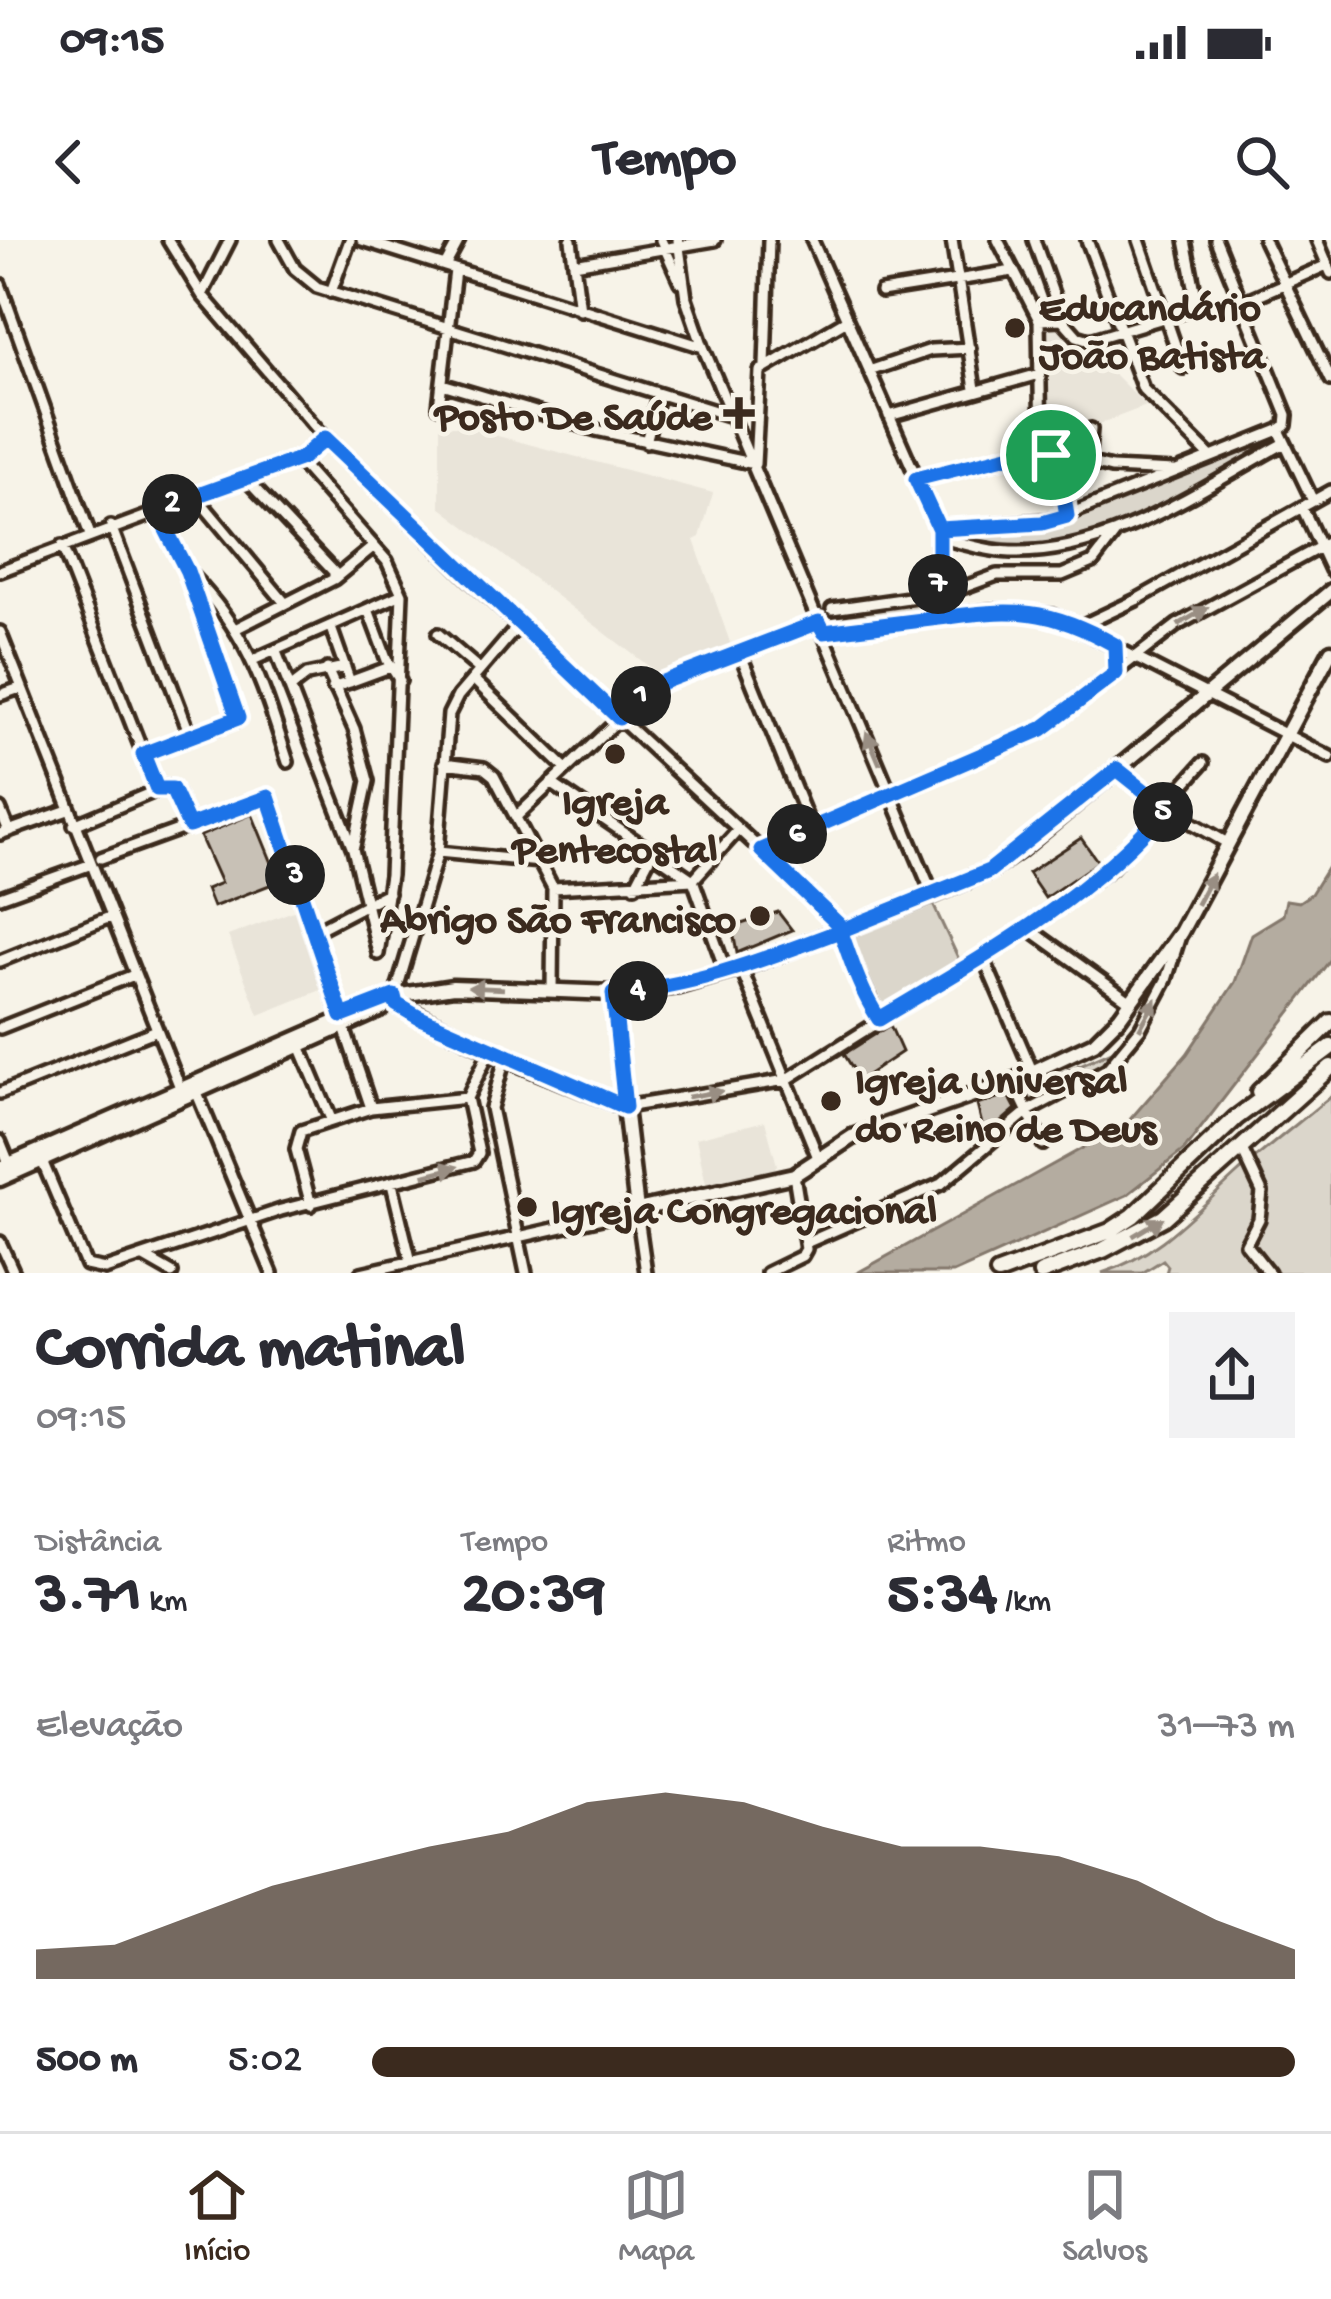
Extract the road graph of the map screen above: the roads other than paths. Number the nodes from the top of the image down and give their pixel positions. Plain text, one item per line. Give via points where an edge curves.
1 (168, 240) edge
2 (230, 240) edge
3 (279, 240) edge
4 (350, 240) edge
5 (362, 240) edge
6 (410, 240) edge
7 (459, 240) edge
8 (571, 240) edge
9 (715, 240) edge
10 (770, 240) edge
11 (812, 240) edge
12 (952, 240) edge
13 (998, 240) edge
14 (1034, 240) edge
15 (1087, 240) edge
16 (1139, 240) edge
17 (1185, 240) edge
18 (1216, 240) edge
19 (1264, 240) edge
20 (1317, 240) edge
21 (679, 243) edge
22 (663, 244) edge
23 (404, 253) junction
24 (574, 264) junction
25 (450, 268) junction
26 (1329, 269) edge
27 (1012, 271) junction
28 (959, 280) junction
29 (0, 284) edge
30 (1283, 285) junction
31 (331, 292) junction
32 (881, 292) dead end
33 (202, 295) junction
34 (686, 298) junction
35 (1240, 303) junction
36 (580, 310) junction
37 (1167, 317) junction
38 (1062, 319) junction
39 (1039, 320) junction
40 (845, 321) junction
41 (446, 329) junction
42 (1121, 333) junction
43 (703, 346) junction
44 (970, 348) junction
45 (765, 366) junction
46 (1183, 368) dead end
47 (868, 371) junction
48 (1039, 374) junction
49 (1331, 380) edge
50 (442, 384) junction
51 (975, 389) junction
52 (658, 396) junction
53 (440, 406) dead end
54 (731, 416) junction
55 (889, 416) junction
56 (1091, 429) dead end
57 (1279, 430) junction
58 (325, 438) junction
59 (646, 442) junction
60 (1285, 442) junction
61 (1041, 450) junction
62 (1209, 455) junction
63 (1058, 458) junction
64 (297, 459) junction
65 (755, 464) junction
66 (1088, 464) junction
67 (1178, 471) junction
68 (244, 478) junction
69 (916, 479) junction
70 (1331, 491) edge
71 (195, 495) junction
72 (1308, 504) junction
73 (156, 510) junction
74 (1067, 516) junction
75 (111, 526) junction
76 (1116, 532) junction
77 (939, 533) junction
78 (90, 535) junction
79 (1326, 543) edge
80 (62, 546) junction
81 (374, 546) junction
82 (1331, 570) edge
83 (0, 571) edge
84 (187, 571) junction
85 (334, 579) junction
86 (1331, 591) edge
87 (402, 594) junction
88 (938, 594) junction
89 (286, 603) junction
90 (832, 609) dead end
91 (369, 612) junction
92 (939, 618) junction
93 (518, 626) junction
94 (821, 627) junction
95 (1079, 627) junction
96 (237, 628) junction
97 (332, 628) junction
98 (0, 633) edge
99 (438, 634) dead end
100 (1115, 645) junction
101 (1331, 651) edge
102 (276, 652) junction
103 (740, 652) junction
104 (1136, 657) junction
105 (254, 660) junction
106 (345, 667) junction
107 (390, 667) junction
108 (327, 669) junction
109 (1116, 673) junction
110 (476, 675) junction
111 (400, 680) junction
112 (350, 682) junction
113 (20, 688) junction
114 (290, 688) junction
115 (333, 688) junction
116 (1208, 691) junction
117 (0, 695) edge
118 (298, 714) junction
119 (619, 718) junction
120 (275, 722) junction
121 (1287, 735) junction
122 (191, 737) junction
123 (143, 754) junction
124 (1330, 757) edge
125 (288, 762) dead end
126 (445, 763) junction
127 (1202, 763) dead end
128 (566, 769) junction
129 (1117, 769) junction
130 (551, 783) junction
131 (157, 789) junction
132 (892, 795) junction
133 (1166, 808) junction
134 (0, 809) edge
135 (68, 810) junction
136 (516, 817) junction
137 (74, 825) junction
138 (189, 826) junction
139 (811, 828) junction
140 (739, 829) junction
141 (4, 833) edge
142 (1228, 844) junction
143 (353, 849) junction
144 (653, 850) junction
145 (761, 850) junction
146 (438, 852) junction
147 (101, 858) dead end
148 (540, 862) junction
149 (89, 865) junction
150 (693, 880) junction
151 (635, 886) junction
152 (553, 888) junction
153 (388, 892) junction
154 (933, 895) junction
155 (0, 897) edge
156 (365, 905) junction
157 (110, 917) junction
158 (1028, 928) junction
159 (842, 930) junction
160 (313, 932) junction
161 (1181, 932) junction
162 (983, 956) junction
163 (0, 961) edge
164 (734, 970) junction
165 (134, 975) junction
166 (552, 991) junction
167 (613, 993) junction
168 (399, 998) junction
169 (1131, 1002) junction
170 (879, 1019) junction
171 (343, 1021) junction
172 (1331, 1022) edge
173 (0, 1028) edge
174 (157, 1030) junction
175 (298, 1041) junction
176 (1331, 1048) edge
177 (490, 1050) junction
178 (505, 1058) junction
179 (1331, 1067) edge
180 (1034, 1073) junction
181 (786, 1080) junction
182 (1013, 1081) junction
183 (186, 1092) junction
184 (0, 1093) edge
185 (467, 1098) junction
186 (625, 1107) junction
187 (371, 1108) junction
188 (1028, 1111) junction
189 (1236, 1118) junction
190 (331, 1119) junction
191 (0, 1141) edge
192 (1043, 1144) dead end
193 (1242, 1149) junction
194 (40, 1156) junction
195 (819, 1160) junction
196 (6, 1171) edge
197 (794, 1175) junction
198 (392, 1184) junction
199 (310, 1205) junction
200 (637, 1210) junction
201 (250, 1220) junction
202 (517, 1238) junction
203 (0, 1242) edge
204 (806, 1243) junction
205 (144, 1257) junction
206 (411, 1262) junction
207 (374, 1272) edge
208 (14, 1273) edge
209 (172, 1273) edge
210 (272, 1273) edge
211 (361, 1273) edge
212 (526, 1273) edge
213 (645, 1273) edge
214 (767, 1273) edge
215 (998, 1273) edge
216 (1040, 1273) edge
217 (1269, 1273) edge

1 - 33 street
2 - 33 street
3 - 31 street via 305,279
4 - 31 street
5 - 23 street
6 - 23 street
7 - 25 street
8 - 24 street
9 - 21 street
10 - 45 street
11 - 40 street
12 - 28 street
13 - 27 street
14 - 38 street
15 - 42 street
16 - 37 street
17 - 37 street via 1196,302
18 - 35 street
19 - 30 street
20 - 26 street
21 - 22 street
21 - 34 street
22 - 24 street
22 - 34 street
23 - 25 street
24 - 36 street
25 - 36 street
25 - 41 street
26 - 30 street
27 - 28 street
27 - 39 street
28 - 32 street
28 - 44 street
29 - 78 street
30 - 35 street
30 - 49 street
31 - 41 street
33 - 58 street
34 - 43 street
35 - 57 street via 1287,415
36 - 43 street
37 - 42 street
37 - 46 street
38 - 39 street
38 - 42 street via 1082,340
39 - 48 street
40 - 45 street
40 - 47 street
41 - 50 street
41 - 52 street
42 - 62 street via 1150,398
43 - 54 street
44 - 47 street via 931,350
44 - 51 street
45 - 65 street
47 - 55 street
48 - 51 street
48 - 61 street
50 - 53 street
50 - 59 street
51 - 55 street
52 - 54 street
52 - 59 street
54 - 65 street
55 - 69 street
56 - 66 street
57 - 60 street
57 - 62 street
58 - 64 street
58 - 93 street
59 - 65 street
60 - 72 street
60 - 76 street
61 - 63 street
61 - 69 street
62 - 67 street
63 - 66 street
63 - 74 street
64 - 68 street
64 - 81 street
65 - 94 street
66 - 67 street
67 - 74 street
68 - 71 street
68 - 85 street
69 - 77 street
70 - 72 street
71 - 73 street
71 - 89 street
72 - 79 street
72 - 95 street
73 - 75 street
73 - 84 street
74 - 77 street
75 - 78 street
75 - 122 street
76 - 77 street via 1015,552
76 - 88 street via 1104,552 1074,571 987,576
77 - 88 street
78 - 80 street
79 - 82 street
104 -> 79 street
80 - 83 street
80 - 123 street
81 - 85 street
81 - 87 street
84 - 96 street
84 - 122 street via 238,718
85 - 89 street
86 - 116 main road
87 - 91 street
87 - 111 street
88 - 90 street
88 - 92 street
89 - 96 street
91 - 97 street
91 - 107 street
92 - 94 street
92 - 95 street via 1033,610
93 - 110 street
93 - 119 street
94 - 103 street
132 -> 94 street
95 - 100 street
96 - 105 street
97 - 102 street
97 - 106 street
98 - 113 street
99 - 110 street
100 - 104 street
100 - 109 street
101 - 121 main road
102 - 105 street
102 - 114 street
103 - 119 street via 655,685
103 - 139 street
104 - 109 street
104 - 116 street
105 - 120 street
106 - 108 street
106 - 112 street
107 - 111 street
107 - 112 street
108 - 114 street
108 - 115 street
109 - 132 street via 1042,729
110 - 126 street via 447,724
110 - 128 street
111 - 153 street
112 - 115 street
113 - 117 street
113 - 135 street
114 - 118 street
115 - 143 street via 368,781
116 - 121 street
116 - 129 main road
118 - 120 street
118 - 143 street
119 - 128 street
119 - 140 street
120 - 125 street
121 - 124 street
121 - 142 main road
122 - 123 street
123 - 131 street
126 - 136 street via 488,771
126 - 146 street
127 - 133 street
128 - 130 street
129 - 133 street
129 - 154 main road via 1006,860
130 - 136 street
130 - 144 street
131 - 137 street
131 - 138 street via 172,789
132 - 139 street
132 - 154 street
133 - 142 street
133 - 158 street via 1126,855
134 - 141 street
135 - 137 street
135 - 141 street
136 - 148 street
137 - 149 street
138 - 147 street
138 - 160 street via 268,797
139 - 145 street
140 - 145 street
140 - 150 street
161 -> 142 main road
143 - 156 street
144 - 150 street
144 - 151 street
145 - 159 street
146 - 148 street
146 - 168 street
148 - 152 street
149 - 155 street
149 - 157 street
150 - 151 street
150 - 164 street
151 - 152 street
152 - 166 street
153 - 156 street
153 - 156 street via 378,954
154 - 159 main road
156 - 160 street
157 - 163 street
157 - 165 street
158 - 162 street
158 - 169 street
159 - 164 main road
159 - 170 street
160 - 171 street
161 - 169 main road
188 -> 161 street via 1120,1058 1166,980
162 - 170 street
162 - 180 street
164 - 167 main road
164 - 181 street
165 - 173 street
165 - 174 street
166 - 167 main road
166 -> 168 main road via 453,986
167 - 186 street
168 - 171 main road
168 - 177 main road
169 - 180 main road via 1094,1042
170 - 181 street
171 - 175 main road
171 - 187 street
172 - 189 highway
174 - 183 street
174 - 184 street
175 - 183 main road
175 - 190 street
176 - 189 highway
177 - 178 main road
177 - 185 street
178 - 186 main road
178 - 202 street via 490,1108
179 - 193 highway
180 - 182 main road
186 -> 181 street
181 - 195 street
182 - 188 street
182 - 195 main road via 842,1142
183 - 194 main road
183 - 201 street
185 - 187 street
198 -> 185 street via 468,1164 479,1153
186 - 200 main road
187 - 190 street
188 - 192 street
188 - 204 street via 941,1184
189 - 215 highway via 1110,1231
190 - 199 street via 301,1131 296,1142
191 - 196 street
216 -> 193 highway via 1141,1233
193 - 217 street via 1262,1192 1246,1244
194 - 196 main road
194 - 205 street via 89,1268
195 - 197 main road
197 - 200 main road
197 - 204 street
198 - 199 street
198 - 206 street
199 - 201 street
200 - 202 street
200 - 213 street
201 - 205 street
201 - 210 street
202 - 206 street
202 - 212 street
203 - 208 street
204 - 214 street via 802,1256
205 - 209 street
206 - 207 street
207 - 211 street

